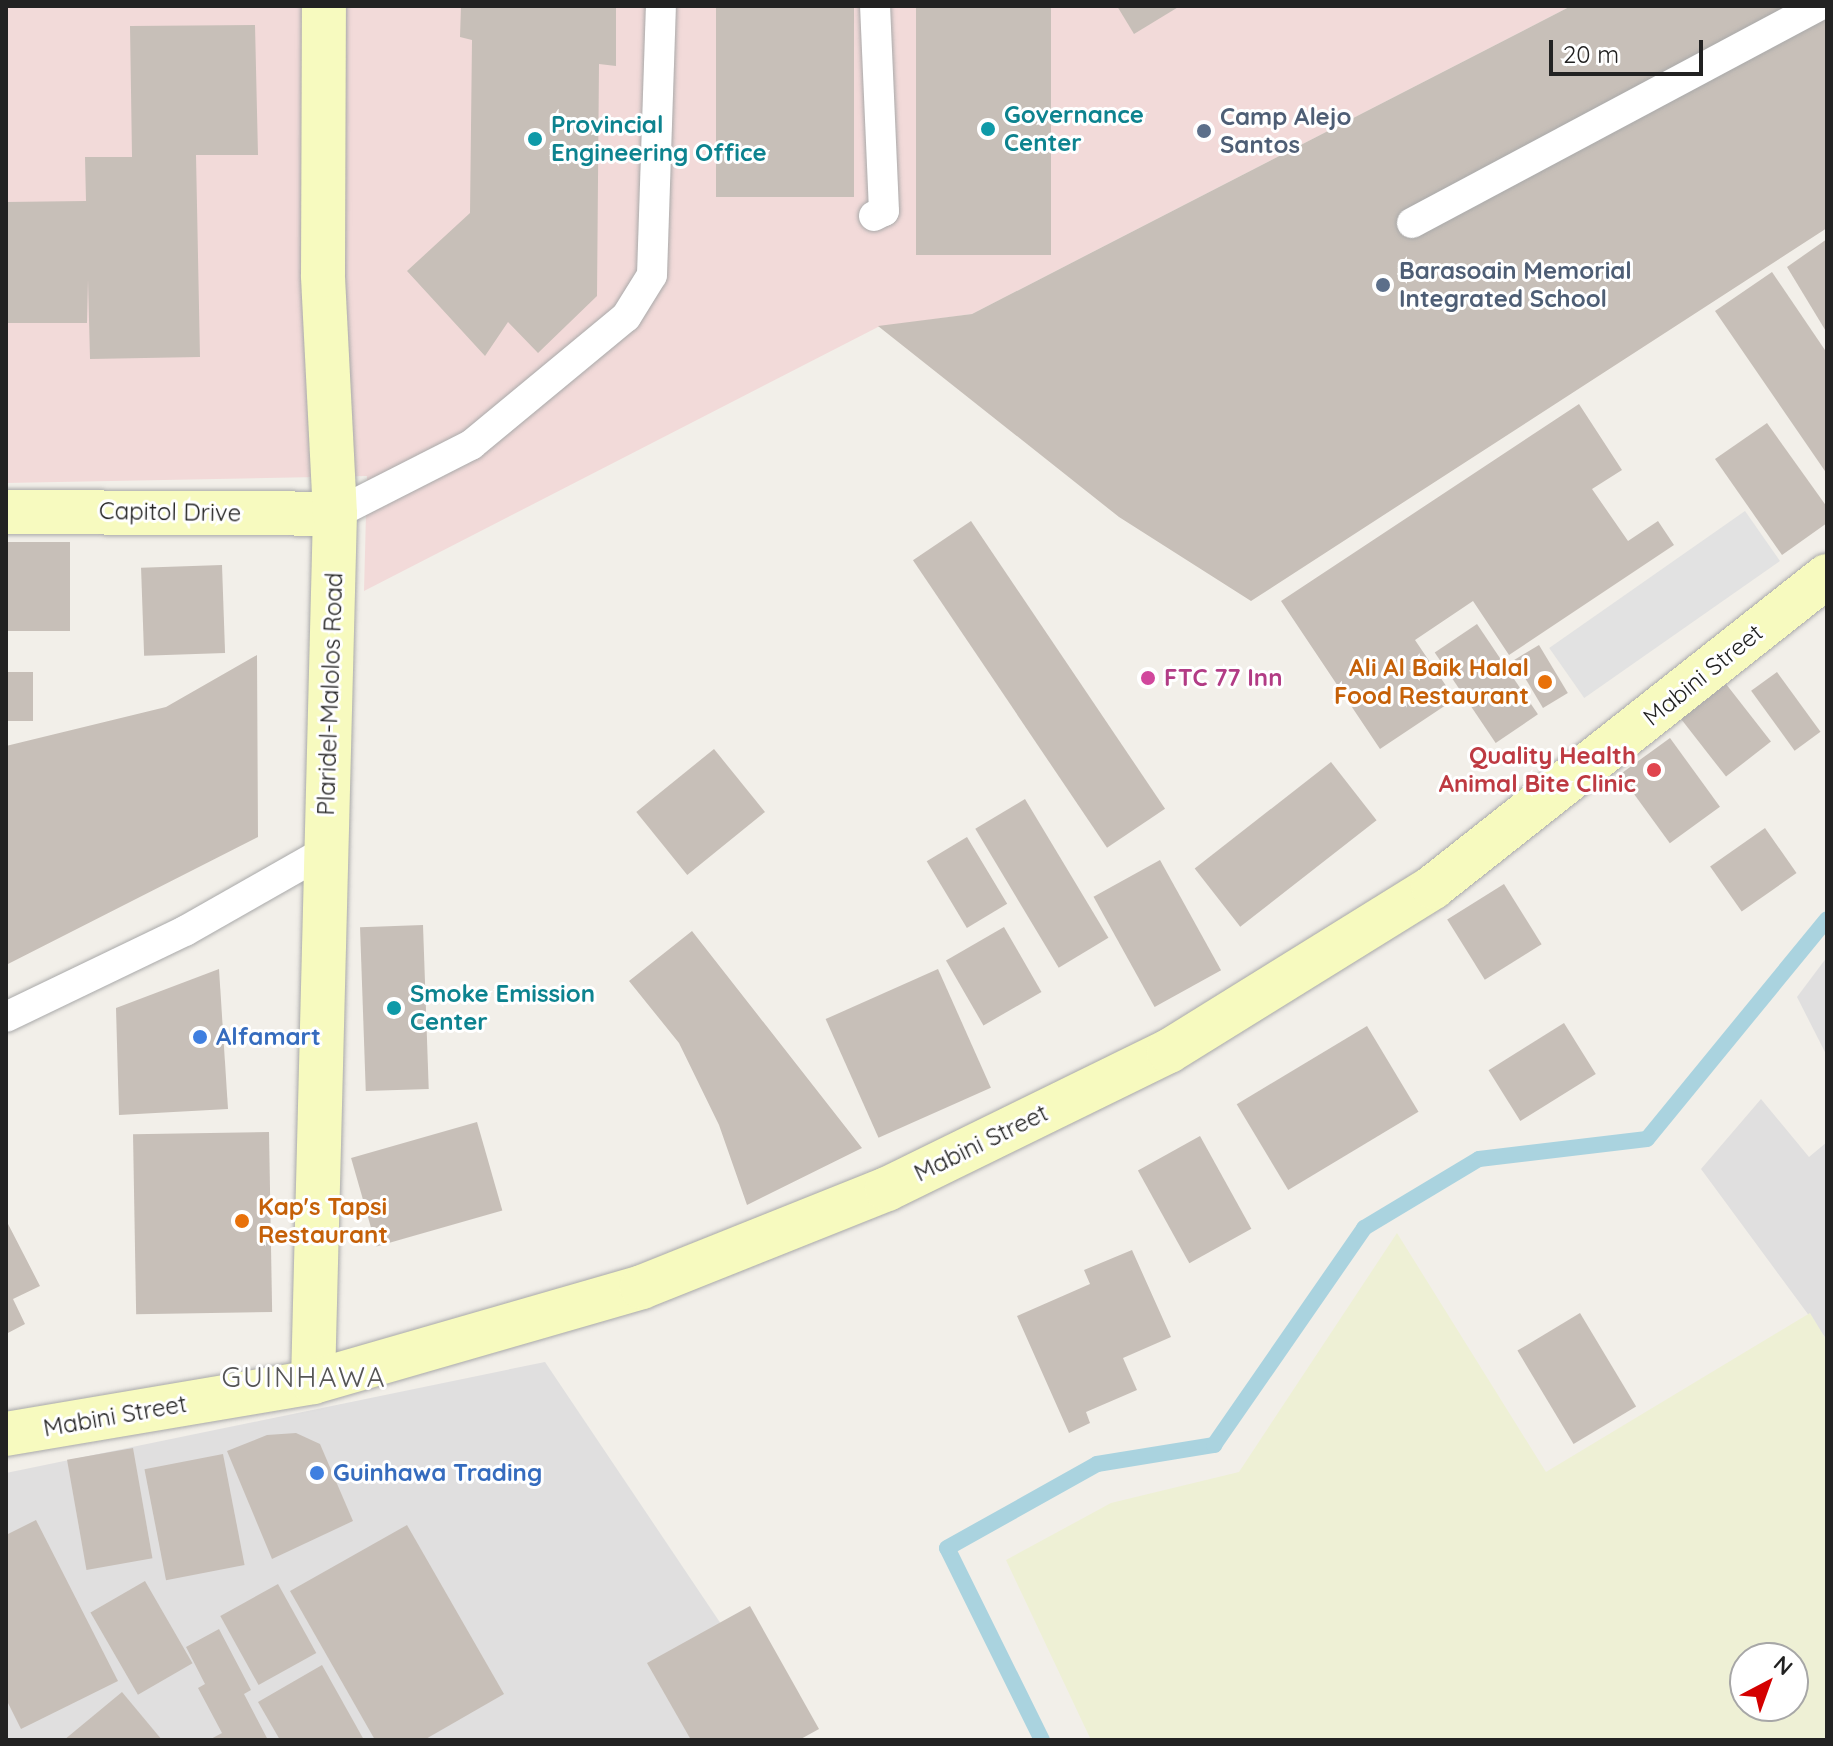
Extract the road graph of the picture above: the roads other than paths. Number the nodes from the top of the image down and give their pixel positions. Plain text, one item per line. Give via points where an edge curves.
1 (324, 6) edge
2 (661, 6) edge
3 (875, 6) edge
4 (1819, 6) edge
5 (874, 216) dead end
6 (1412, 223) dead end
7 (6, 512) edge
8 (335, 514) junction
9 (1827, 576) edge
10 (326, 851) junction
11 (6, 1017) edge
12 (313, 1382) junction
13 (6, 1434) edge

1 - 8 main road, Plaridel-Malolos Road via 322,259
2 - 8 lane via 652,275 626,317 471,445
3 - 5 lane via 884,211
4 - 6 lane
7 - 8 main road, Capitol Drive
8 - 10 main road, Plaridel-Malolos Road
9 - 12 main road, Mabini Street via 1433,887 1169,1051 887,1189 642,1287
10 - 11 lane via 185,931
10 - 12 main road, Plaridel-Malolos Road
12 - 13 main road, Mabini Street

